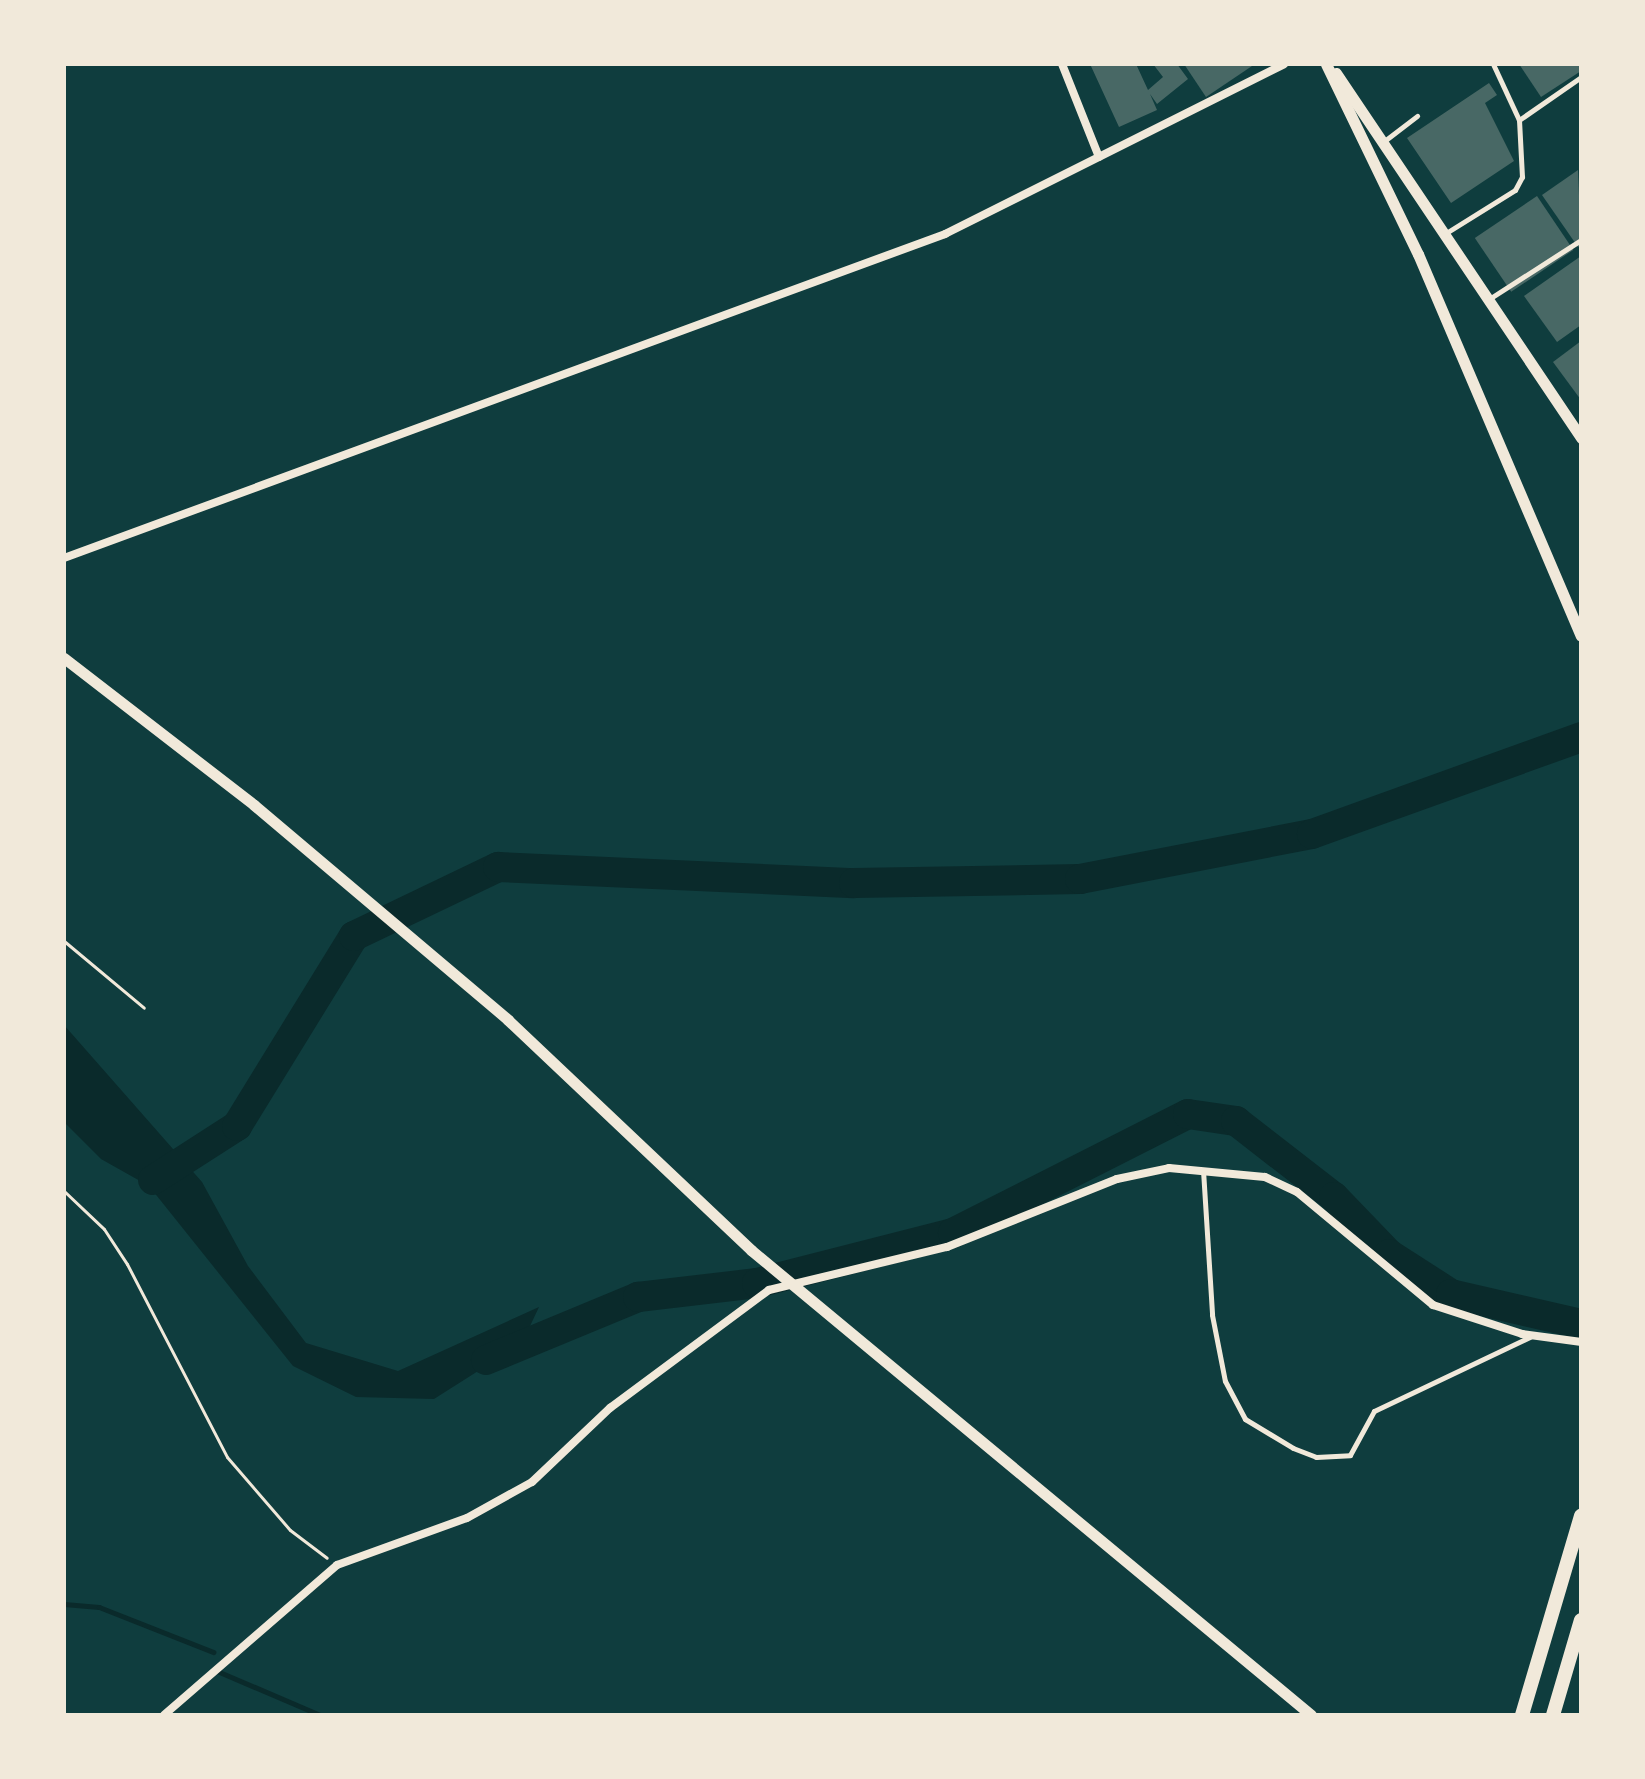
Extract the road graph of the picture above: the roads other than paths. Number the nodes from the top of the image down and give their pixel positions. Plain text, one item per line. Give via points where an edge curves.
1 (1062, 64) edge
2 (1284, 64) edge
3 (1328, 64) edge
4 (1493, 64) edge
5 (1581, 77) edge
6 (1417, 116) dead end
7 (1519, 120) junction
8 (1383, 143) junction
9 (1099, 157) junction
10 (1444, 234) junction
11 (1581, 240) edge
12 (1488, 300) junction
13 (1581, 438) edge
14 (64, 558) edge
15 (1581, 636) edge
16 (64, 658) edge
17 (1203, 1169) junction
18 (792, 1283) junction
19 (1534, 1335) junction
20 (1581, 1342) edge
21 (1581, 1516) edge
22 (1581, 1620) edge
23 (164, 1715) edge
24 (1311, 1715) edge
25 (1522, 1715) edge
26 (1553, 1715) edge

1 - 9 street
2 - 9 street
3 - 8 street
3 - 15 street via 1418,254
4 - 7 lane
5 - 7 lane
6 - 8 lane
7 - 10 lane via 1522,177 1515,190
8 - 10 street
9 - 14 street via 945,234 781,298
10 - 12 street
11 - 12 lane
12 - 13 street
16 - 18 street via 254,805 508,1020
17 - 18 street via 1117,1179 947,1247
17 - 19 street via 1265,1177 1297,1192 1433,1305
17 - 19 lane via 1212,1315 1225,1381 1245,1419 1293,1448 1316,1457 1350,1455 1374,1411
18 - 23 street via 769,1290 663,1367 532,1482 467,1518 337,1565
18 - 24 street
19 - 20 street
21 - 25 main road
22 - 26 main road

